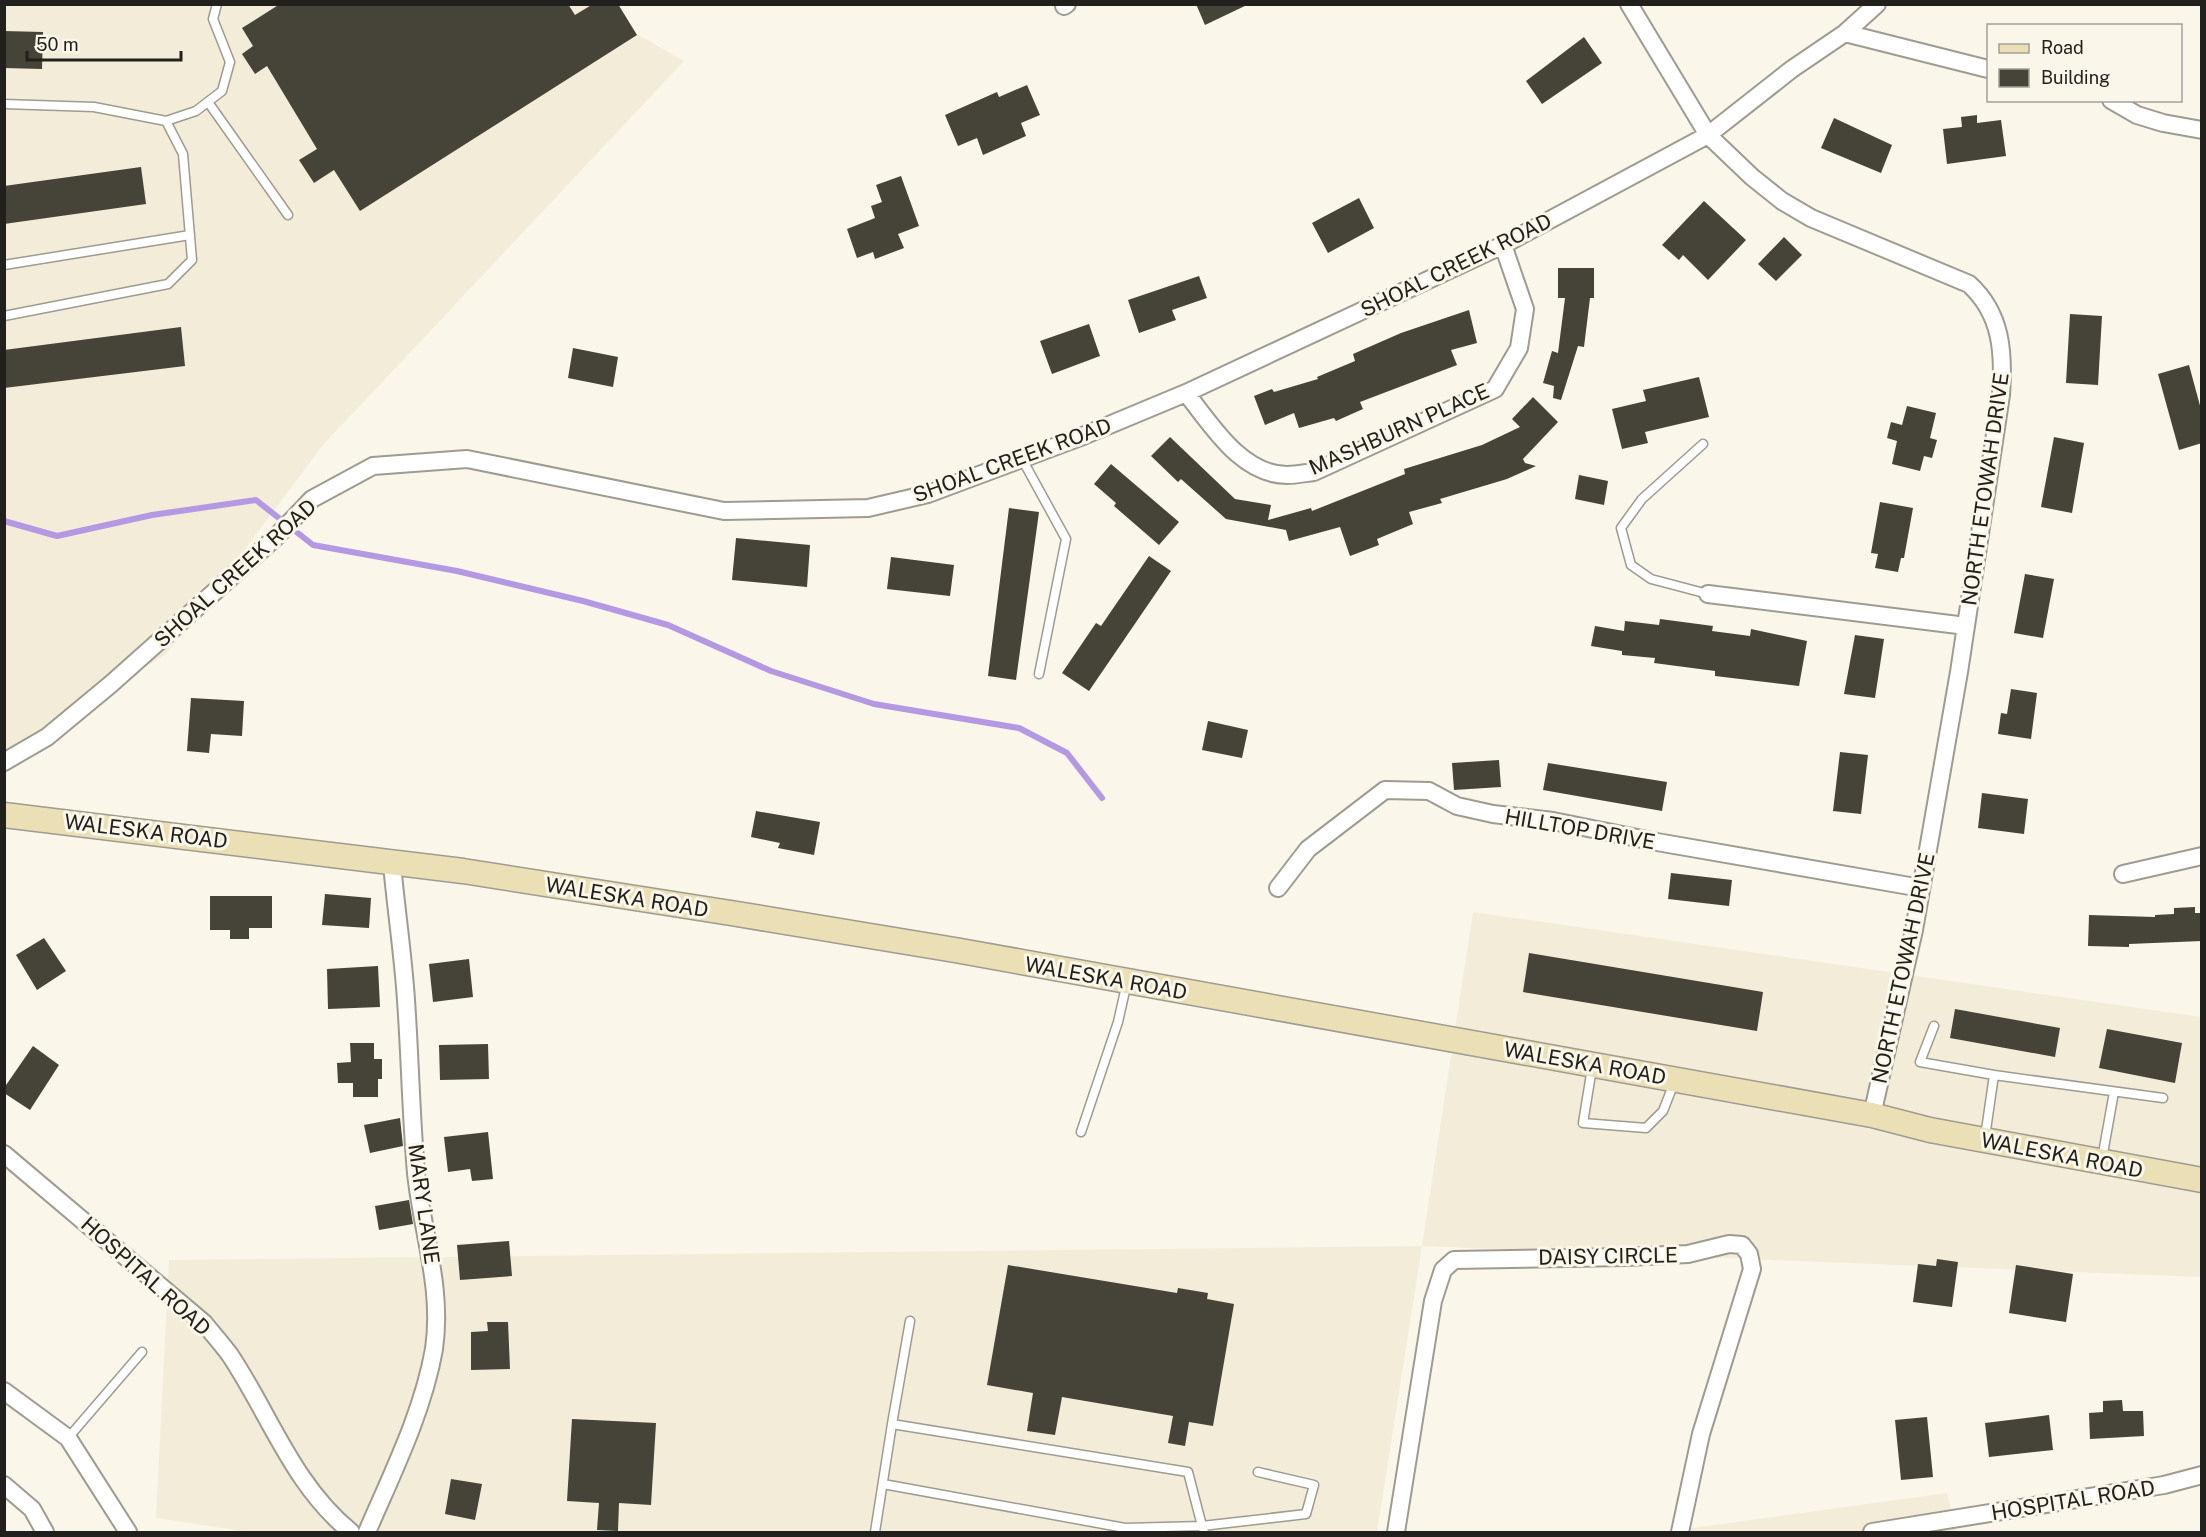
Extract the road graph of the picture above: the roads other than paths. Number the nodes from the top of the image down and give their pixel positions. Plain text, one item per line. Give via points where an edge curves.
1 (217, 4) edge
2 (1629, 4) edge
3 (1877, 4) edge
4 (1845, 33) junction
5 (1987, 68) edge
6 (208, 102) junction
7 (2114, 102) edge
8 (4, 104) edge
9 (166, 121) junction
10 (2202, 130) edge
11 (1708, 135) junction
12 (288, 215) dead end
13 (189, 236) junction
14 (1503, 245) junction
15 (4, 266) edge
16 (4, 316) edge
17 (1186, 393) junction
18 (1703, 444) dead end
19 (1022, 459) junction
20 (1708, 594) joint
21 (1966, 627) junction
22 (1039, 674) dead end
23 (4, 762) edge
24 (4, 815) edge
25 (2202, 856) edge
26 (392, 864) junction
27 (2123, 874) dead end
28 (1278, 888) dead end
29 (1921, 888) junction
30 (1127, 981) junction
31 (1934, 1026) dead end
32 (1593, 1065) junction
33 (1994, 1076) junction
34 (1675, 1080) junction
35 (2114, 1092) junction
36 (2163, 1098) dead end
37 (1872, 1115) junction
38 (1081, 1132) dead end
39 (1984, 1140) junction
40 (4, 1154) edge
41 (2102, 1163) junction
42 (2202, 1180) edge
43 (910, 1322) dead end
44 (142, 1352) dead end
45 (4, 1390) edge
46 (892, 1424) junction
47 (68, 1438) junction
48 (1258, 1472) dead end
49 (2202, 1475) edge
50 (4, 1485) edge
51 (883, 1485) junction
52 (1203, 1529) edge
53 (45, 1533) edge
54 (128, 1533) edge
55 (351, 1533) edge
56 (367, 1533) edge
57 (875, 1533) edge
58 (1396, 1533) edge
59 (1680, 1533) edge
60 (1872, 1533) edge

1 - 6 lane via 213,19 230,62 222,91
2 - 11 street, NORTH ETOWAH DRIVE
3 - 4 street, SHOAL CREEK ROAD
4 - 5 street
4 - 11 street, SHOAL CREEK ROAD
6 - 9 lane via 196,111
6 - 12 lane
7 - 10 street via 2137,115
8 - 9 lane via 94,107
9 - 13 lane via 183,154
11 - 14 street, SHOAL CREEK ROAD
11 - 21 street, NORTH ETOWAH DRIVE via 1782,201 1811,218 1969,284 1992,313 2004,360
13 - 15 lane
13 - 16 lane via 192,260 168,284
14 - 17 street, SHOAL CREEK ROAD
14 - 17 street, MASHBURN PLACE via 1525,309 1519,348 1495,389 1314,472 1284,475 1254,466 1235,454
17 - 19 street, SHOAL CREEK ROAD
18 - 20 lane via 1642,499 1622,528 1631,565 1651,579
19 - 22 lane via 1066,539
19 - 23 street, SHOAL CREEK ROAD via 928,494 868,508 724,511 468,459 373,466 312,500 276,537 102,692 47,737
20 - 21 street
21 - 29 street, NORTH ETOWAH DRIVE
24 - 26 main road, WALESKA ROAD
25 - 27 street
26 - 30 main road, WALESKA ROAD via 463,871 731,913
26 - 56 street, MARY LANE via 406,998 417,1176 436,1312 434,1349 422,1394
28 - 29 street, HILLTOP DRIVE via 1308,849 1385,790 1429,791 1457,806 1493,814 1553,821
29 - 37 street, NORTH ETOWAH DRIVE
30 - 32 main road, WALESKA ROAD
30 - 38 lane via 1118,1022
31 - 33 lane via 1920,1062
32 - 34 main road, WALESKA ROAD
32 - 34 lane via 1583,1123 1646,1128 1663,1112
33 - 35 lane
33 - 39 lane
34 - 37 main road, WALESKA ROAD
35 - 36 lane
35 - 41 lane
37 - 39 main road, WALESKA ROAD
39 - 41 main road, WALESKA ROAD
40 - 55 street, HOSPITAL ROAD via 204,1323 230,1354 292,1466
41 - 42 main road, WALESKA ROAD
43 - 46 lane
44 - 47 lane
45 - 47 street
46 - 51 lane
46 - 52 lane via 1188,1472
47 - 54 street
48 - 52 lane via 1314,1485 1306,1514
49 - 60 street, HOSPITAL ROAD via 2164,1485
50 - 53 street via 32,1509
51 - 52 lane via 1125,1528
51 - 57 lane
58 - 59 street, DAISY CIRCLE via 1434,1301 1443,1270 1454,1260 1636,1257 1742,1245 1752,1269 1701,1434

